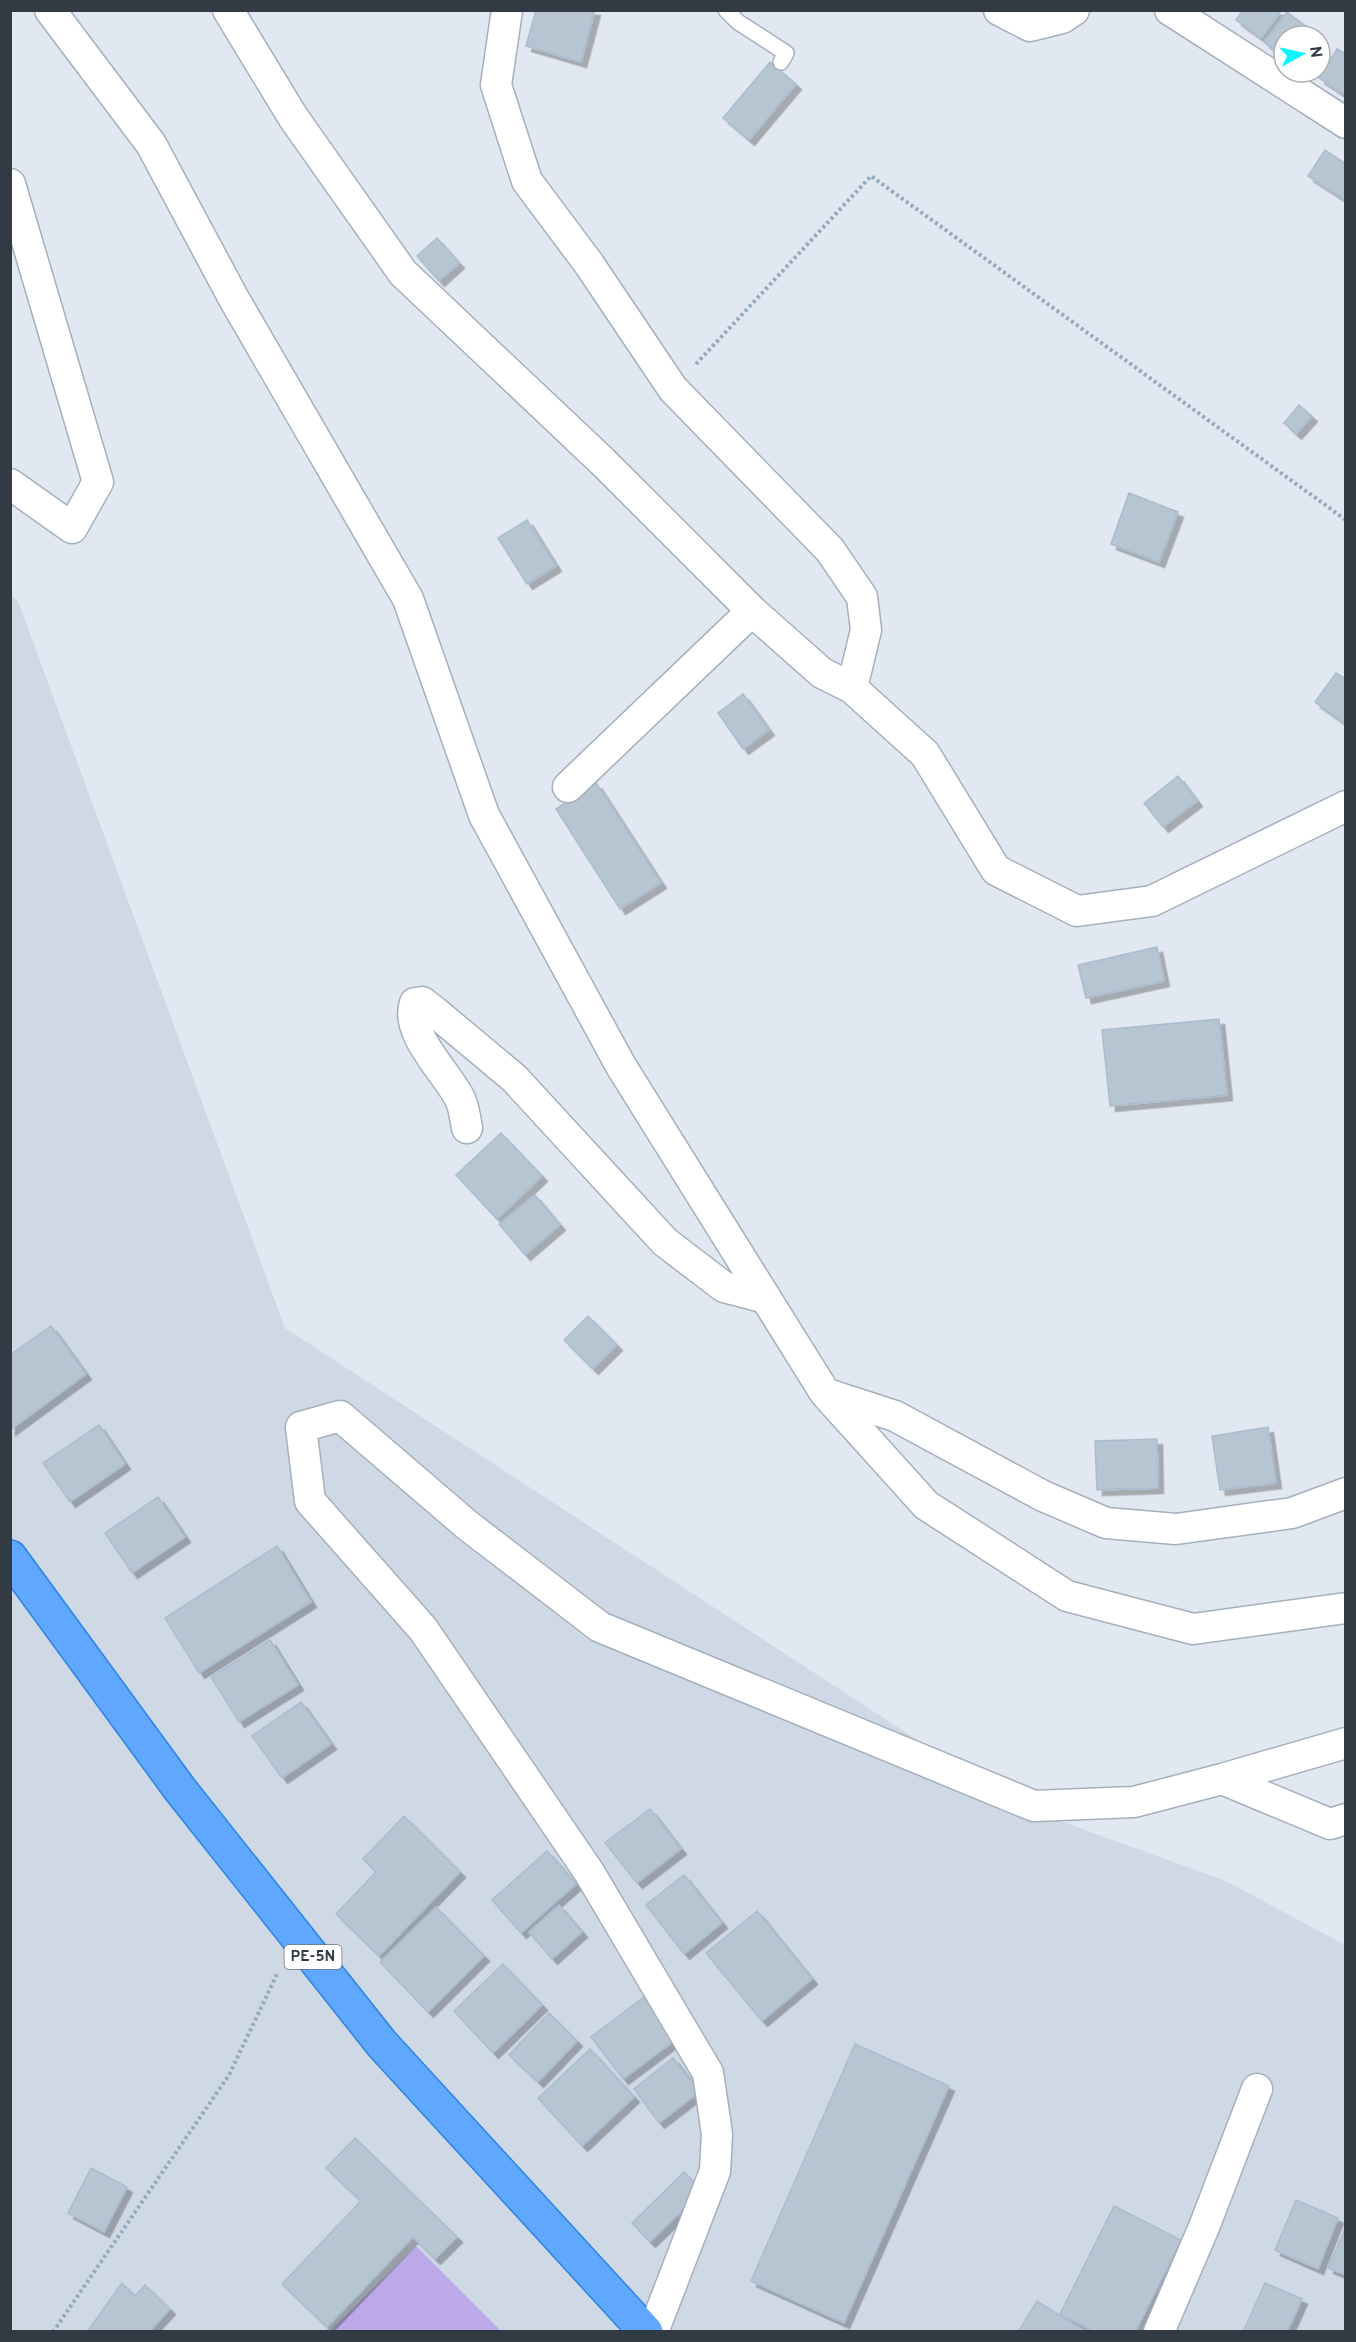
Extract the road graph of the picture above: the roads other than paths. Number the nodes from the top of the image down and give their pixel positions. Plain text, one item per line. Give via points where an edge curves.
1 (50, 10) edge
2 (228, 10) edge
3 (507, 10) edge
4 (726, 10) edge
5 (999, 10) edge
6 (1074, 10) edge
7 (1170, 10) edge
8 (781, 62) dead end
9 (1346, 123) edge
10 (10, 184) edge
11 (10, 484) edge
12 (752, 611) junction
13 (852, 688) junction
14 (568, 787) dead end
15 (1346, 806) edge
16 (467, 1128) dead end
17 (766, 1298) junction
18 (825, 1393) junction
19 (1346, 1493) edge
20 (10, 1557) edge
21 (1346, 1608) edge
22 (1346, 1743) edge
23 (1222, 1779) junction
24 (1346, 1819) edge
25 (1257, 2089) dead end
26 (646, 2331) edge
27 (652, 2331) edge
28 (1159, 2331) edge

1 - 17 street via 151,144 234,299 408,599 484,815 621,1066
2 - 12 street via 293,117 403,273 602,461
3 - 13 street via 496,85 527,181 589,264 673,389 830,550 862,597 866,630
4 - 8 lane via 786,53
5 - 6 street via 1030,26 1062,18
7 - 9 street
10 - 11 street via 98,482 72,528
12 - 13 street via 822,674
12 - 14 street
13 - 15 street via 925,754 996,870 1077,911 1152,901
16 - 17 street via 460,1098 414,1023 414,1003 422,1002 514,1078 665,1242 724,1287
17 - 18 street
18 - 19 street via 895,1416 1043,1496 1106,1523 1176,1529 1292,1513
18 - 21 street via 926,1505 1067,1596 1193,1629
20 - 26 highway, PE-5N via 179,1788 382,2043
22 - 23 street
23 - 24 street via 1330,1824
23 - 27 street via 1134,1802 1034,1806 600,1627 467,1525 340,1416 301,1427 310,1501 423,1629 589,1872 708,2073 717,2134 716,2171
25 - 28 street

